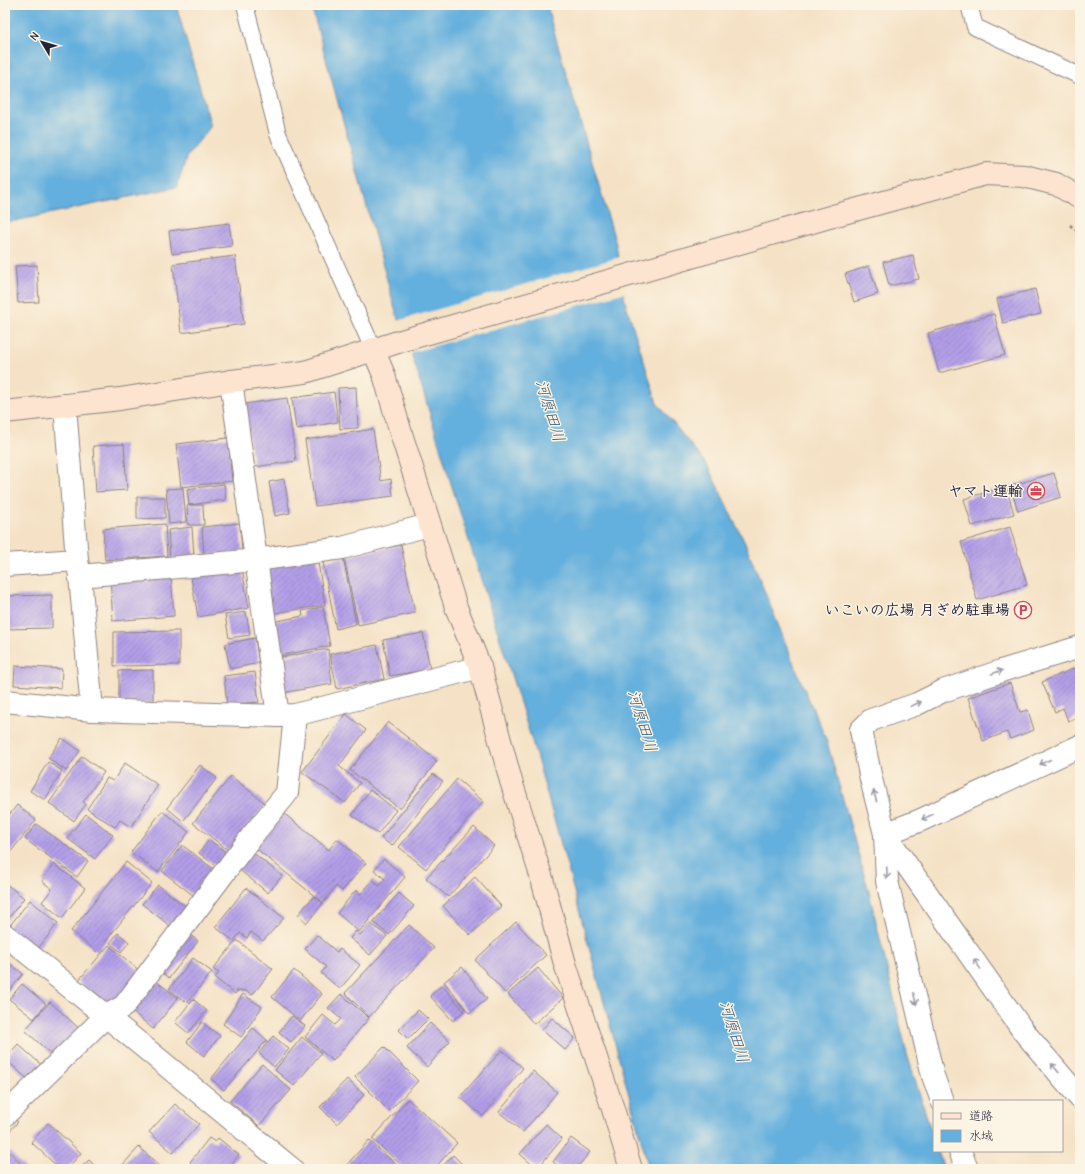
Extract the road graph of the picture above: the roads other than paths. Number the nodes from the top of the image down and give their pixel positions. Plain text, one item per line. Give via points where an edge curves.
1 (245, 5) edge
2 (969, 5) edge
3 (1080, 76) edge
4 (1080, 198) edge
5 (373, 349) junction
6 (231, 381) junction
7 (65, 405) junction
8 (5, 412) edge
9 (429, 525) junction
10 (256, 560) junction
11 (5, 565) edge
12 (78, 568) junction
13 (1080, 647) edge
14 (480, 667) junction
15 (5, 701) edge
16 (92, 710) junction
17 (286, 716) junction
18 (1080, 746) edge
19 (886, 834) junction
20 (5, 935) edge
21 (106, 1016) junction
22 (1080, 1098) edge
23 (942, 1100) edge
24 (5, 1115) edge
25 (960, 1152) edge
26 (292, 1169) edge
27 (631, 1169) edge
28 (967, 1169) edge

1 - 5 lane via 278,134
2 - 3 lane via 975,27
4 - 5 street via 1056,184 1024,176 986,174
5 - 6 street via 305,372
5 - 9 street via 384,375
6 - 7 street
6 - 10 street
7 - 8 street
7 - 12 street
9 - 10 street via 342,548
9 - 14 street via 456,607
10 - 12 street
10 - 17 street
11 - 12 street
12 - 16 street
19 -> 13 street via 861,730 871,720 1000,671
14 - 17 street
14 - 27 street via 565,964
15 - 16 street
16 - 17 street
17 - 21 street via 288,793 251,837 124,1006
18 -> 19 street
22 -> 19 street via 1024,1032
19 -> 23 street via 887,881 933,1076
20 - 21 street
21 - 24 street
21 - 26 street
25 - 28 street

